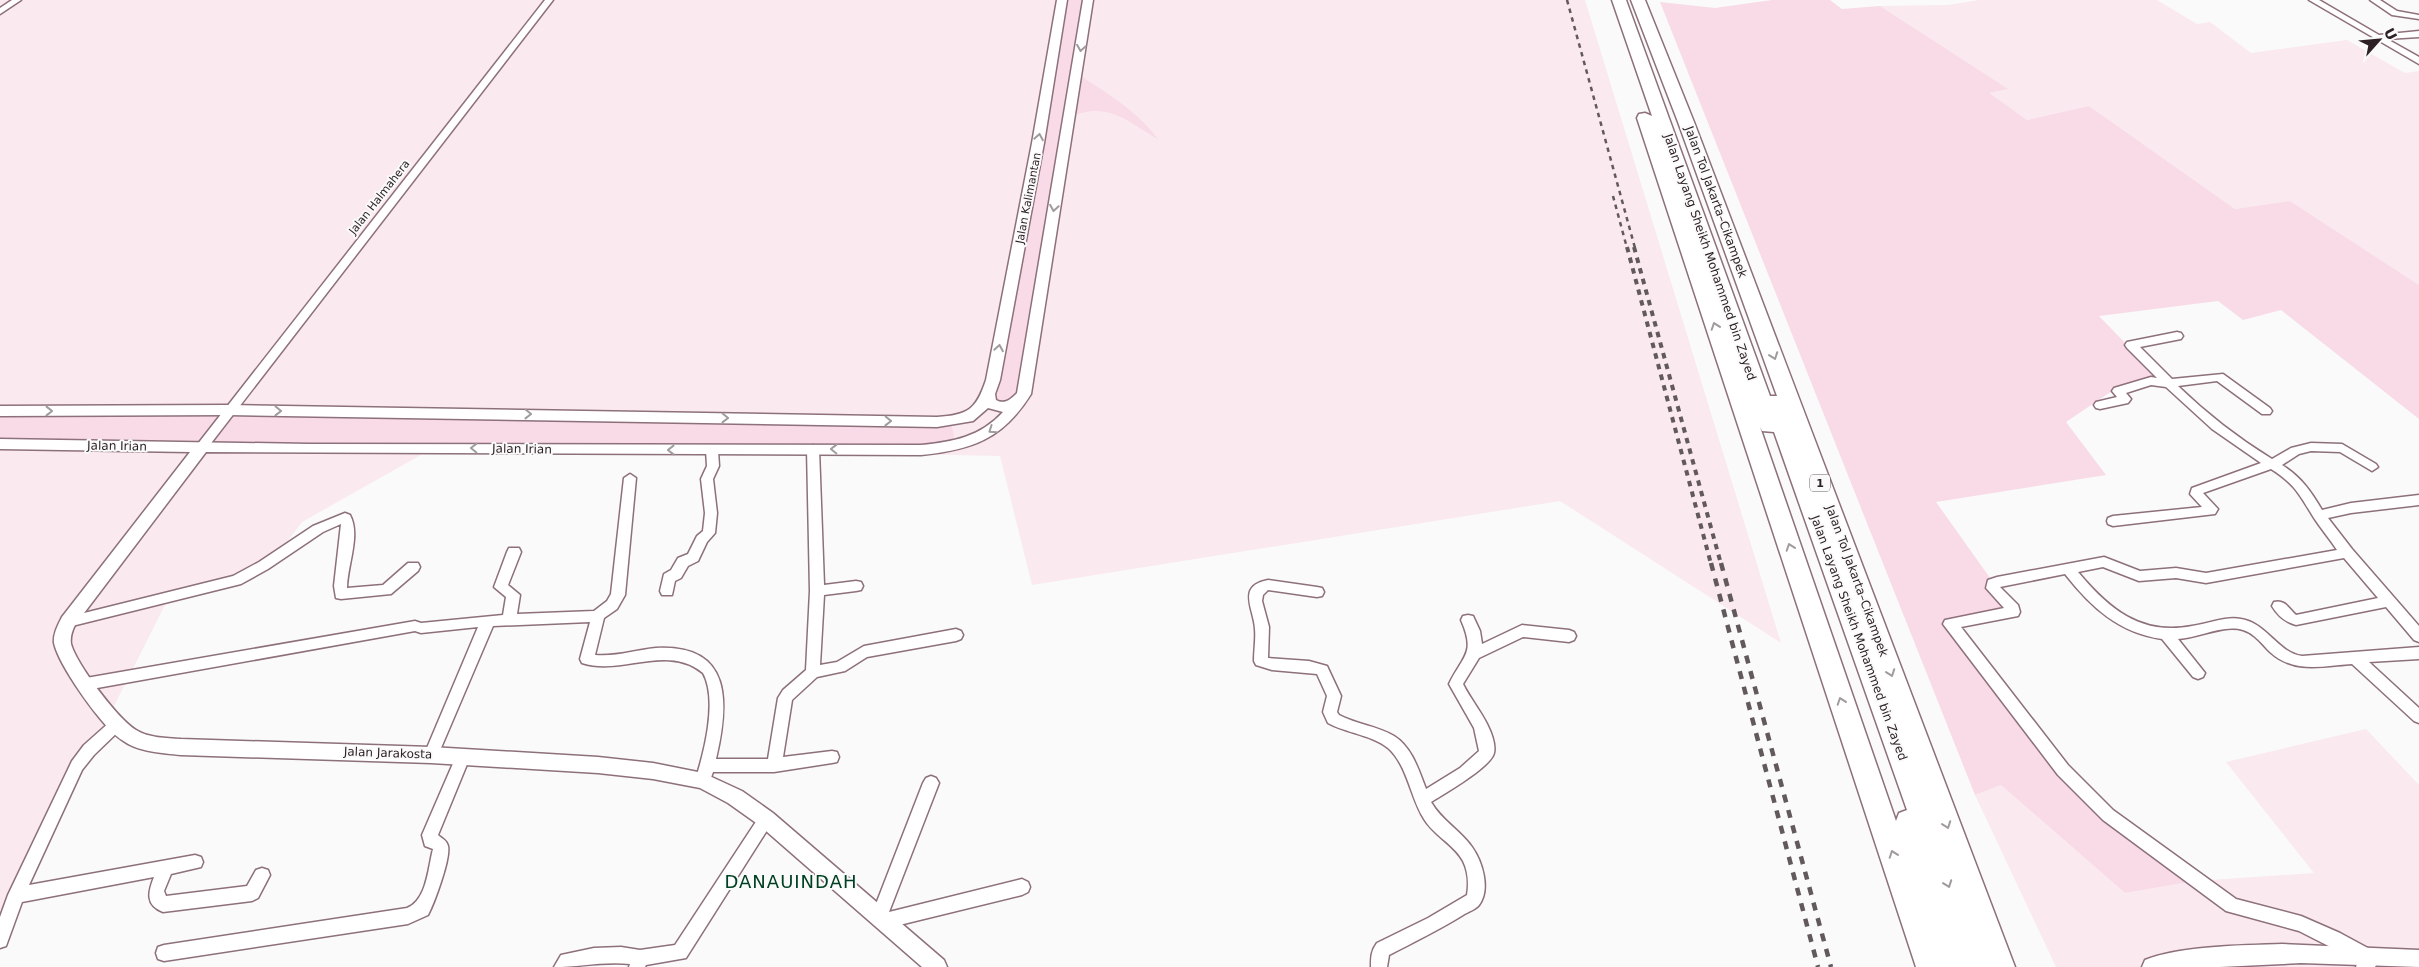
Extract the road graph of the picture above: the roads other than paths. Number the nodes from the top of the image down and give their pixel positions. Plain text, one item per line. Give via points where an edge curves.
1 (17, 0) edge
2 (549, 0) edge
3 (1062, 0) edge
4 (1088, 0) edge
5 (1606, 0) edge
6 (1619, 0) edge
7 (1626, 0) edge
8 (1638, 0) edge
9 (2312, 0) edge
10 (2374, 0) edge
11 (0, 12) edge
12 (2419, 17) edge
13 (2419, 34) edge
14 (2409, 35) junction
15 (2380, 37) junction
16 (2419, 41) edge
17 (2419, 61) edge
18 (2177, 336) dead end
19 (2168, 383) junction
20 (1024, 394) junction
21 (989, 396) junction
22 (2100, 405) dead end
23 (229, 410) junction
24 (0, 411) edge
25 (2266, 411) dead end
26 (939, 422) junction
27 (0, 444) edge
28 (201, 448) junction
29 (813, 449) junction
30 (941, 449) junction
31 (712, 450) junction
32 (2273, 464) junction
33 (2372, 467) dead end
34 (630, 478) dead end
35 (2419, 500) edge
36 (2319, 516) junction
37 (2113, 521) dead end
38 (514, 552) dead end
39 (2347, 552) junction
40 (413, 568) dead end
41 (2068, 569) junction
42 (856, 586) dead end
43 (667, 591) dead end
44 (817, 591) junction
45 (1317, 592) dead end
46 (2388, 601) junction
47 (2279, 606) dead end
48 (596, 616) junction
49 (509, 620) junction
50 (1468, 620) dead end
51 (488, 621) junction
52 (68, 622) junction
53 (2165, 633) junction
54 (956, 635) dead end
55 (1569, 636) dead end
56 (2419, 636) edge
57 (2419, 652) edge
58 (1476, 653) junction
59 (2355, 658) junction
60 (813, 672) junction
61 (2198, 673) dead end
62 (86, 684) junction
63 (2419, 717) edge
64 (116, 726) junction
65 (431, 754) junction
66 (463, 756) junction
67 (832, 757) dead end
68 (774, 765) junction
69 (706, 774) junction
70 (930, 783) dead end
71 (1423, 799) junction
72 (766, 819) junction
73 (195, 862) dead end
74 (166, 867) junction
75 (262, 874) dead end
76 (1022, 887) dead end
77 (16, 895) junction
78 (882, 919) junction
79 (0, 940) edge
80 (164, 953) dead end
81 (2419, 960) edge
82 (638, 962) edge
83 (2367, 963) edge
84 (562, 967) edge
85 (937, 967) edge
86 (1379, 967) edge
87 (1931, 967) edge
88 (1960, 967) edge
89 (1978, 967) edge
90 (2000, 967) edge
91 (2152, 967) edge

1 - 11 street
2 - 23 street, Jalan Halmahera
21 -> 3 street, Jalan Kalimantan
4 -> 20 street
87 -> 5 highway
6 - 88 highway, Jalan Layang Sheikh Mohammed bin Zayed / 1
7 -> 89 highway, Jalan Layang Sheikh Mohammed bin Zayed / 1
8 -> 90 highway, Jalan Tol Jakarta–Cikampek / 1
9 - 15 street
10 - 12 street via 2395,13
13 - 14 street
14 - 15 street
14 - 16 street
15 - 17 street
18 - 19 street via 2131,344
19 - 22 street via 2151,381 2119,390 2124,400
19 - 25 street via 2218,377
19 - 32 street via 2216,426
20 - 21 street via 1011,406 1000,407 989,402
20 -> 30 street, Jalan Irian via 994,431
21 - 26 street via 977,414 961,420
24 -> 23 street
23 -> 26 street
23 - 28 street, Jalan Halmahera
26 - 30 street via 947,423 954,431 953,439
27 - 28 street, Jalan Irian
31 -> 28 street, Jalan Irian
28 - 52 street, Jalan Jarakosta
30 -> 29 street, Jalan Irian
29 - 31 street, Jalan Irian
29 - 44 street
31 - 43 street via 713,466 708,479 709,532 693,557 683,562 670,578
32 - 33 street via 2304,448 2331,446 2342,448
32 - 36 street via 2292,476
32 - 37 street via 2196,491 2212,509 2210,511
34 - 48 street via 618,595
35 - 36 street via 2351,508
36 - 39 street
38 - 49 street via 501,588 513,595
39 - 41 street via 2206,578 2176,573 2139,576 2104,562
39 - 46 street
40 - 52 street via 386,590 341,594 340,571 348,525 345,518 324,526 248,576
41 - 53 street via 2105,611 2127,624
41 - 83 street via 1997,582 1993,588 2013,612 1950,624 2057,762 2108,815 2232,906 2301,924 2334,939
42 - 44 street
44 - 60 street
45 - 71 street via 1268,585 1256,592 1255,601 1262,627 1262,661 1322,670 1334,696 1330,712 1333,719 1392,742 1413,771
46 - 47 street via 2296,620
46 - 56 street
48 - 49 street
48 - 69 street via 597,624 587,659 603,662 638,656 677,656 708,670 715,681 716,702
49 - 51 street
50 - 58 street via 1475,637
51 - 62 street via 404,627
51 - 65 street
52 - 62 street, Jalan Jarakosta via 63,647
53 - 59 street via 2184,634 2242,624 2297,661
53 - 61 street
54 - 60 street via 864,652 840,667
55 - 58 street via 1522,632
57 - 59 street
58 - 71 street via 1456,684 1481,728 1487,753 1465,773
59 - 63 street
60 - 68 street via 791,689 785,698
62 - 64 street, Jalan Jarakosta
64 - 65 street, Jalan Jarakosta via 129,736 146,742 181,747
64 - 77 street via 89,750 78,766
65 - 66 street, Jalan Jarakosta
66 - 69 street, Jalan Jarakosta
66 - 80 street via 431,832 431,841 441,848 429,897 422,910 408,916
67 - 68 street
68 - 69 street
69 - 72 street, Jalan Jarakosta
70 - 78 street
71 - 86 street via 1435,822 1470,857 1476,876 1475,897 1434,924 1383,949 1379,954
72 - 78 street, Jalan Jarakosta
72 - 82 street via 680,952
73 - 74 street
74 - 75 street via 156,891 157,899 163,904 252,893
74 - 77 street
76 - 78 street
77 - 79 street
78 - 85 street, Jalan Jarakosta
81 - 83 street
82 - 84 street via 603,954 567,961
83 - 91 street via 2302,953 2246,954

